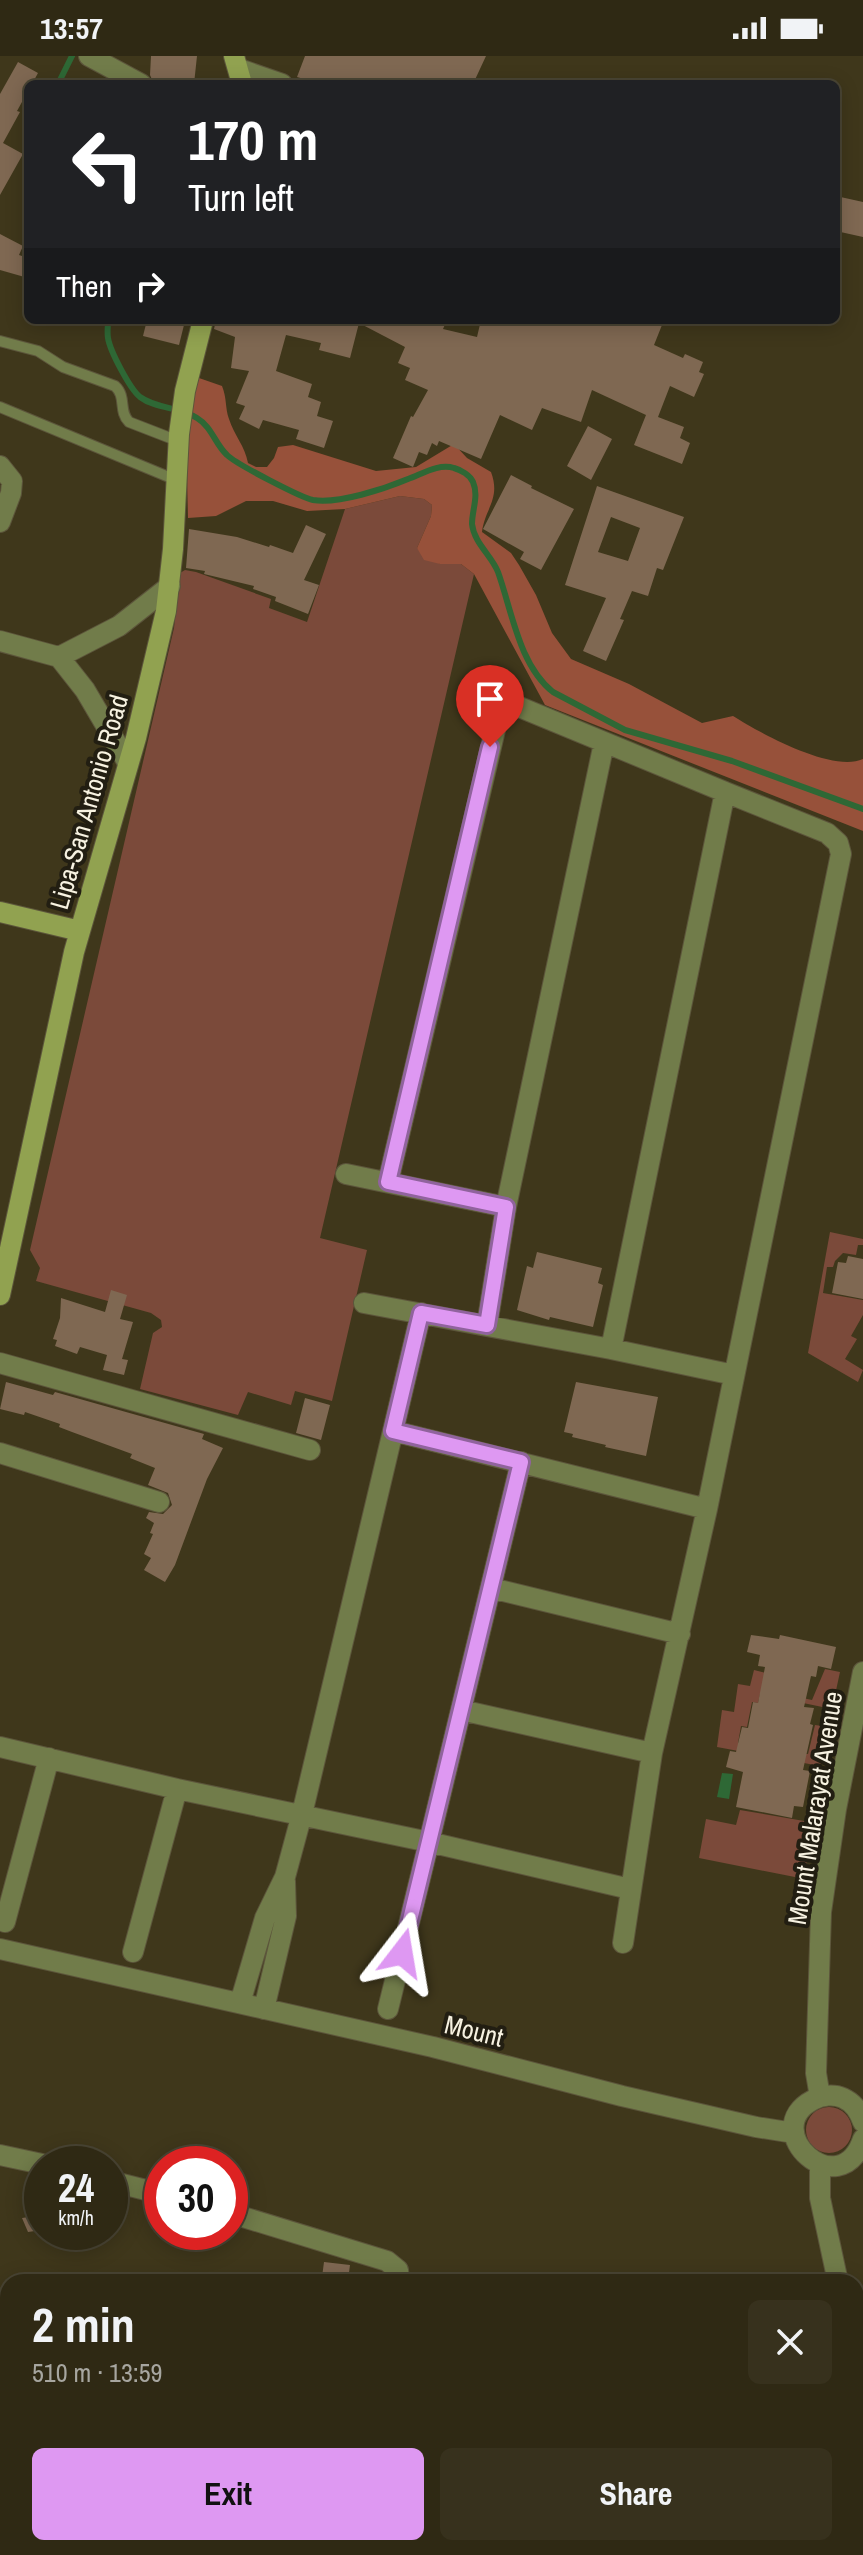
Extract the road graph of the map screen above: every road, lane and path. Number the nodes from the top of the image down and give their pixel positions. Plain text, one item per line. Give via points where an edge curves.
1 (89, 56) edge
2 (238, 70) edge
3 (134, 80) edge
4 (269, 80) edge
5 (202, 324) edge
6 (0, 341) edge
7 (0, 407) edge
8 (179, 438) junction
9 (0, 466) edge
10 (176, 480) junction
11 (0, 522) edge
12 (170, 586) junction
13 (0, 641) edge
14 (59, 657) junction
15 (604, 743) junction
16 (128, 763) junction
17 (725, 792) junction
18 (0, 912) edge
19 (80, 931) junction
20 (346, 1174) dead end
21 (388, 1182) junction
22 (506, 1207) junction
23 (0, 1295) edge
24 (364, 1303) dead end
25 (421, 1313) junction
26 (487, 1325) junction
27 (611, 1349) junction
28 (0, 1363) edge
29 (734, 1375) junction
30 (393, 1431) junction
31 (310, 1450) dead end
32 (0, 1453) edge
33 (521, 1462) junction
34 (159, 1502) dead end
35 (707, 1509) junction
36 (491, 1588) junction
37 (680, 1634) junction
38 (863, 1672) edge
39 (461, 1710) junction
40 (0, 1747) edge
41 (652, 1753) junction
42 (49, 1758) junction
43 (177, 1789) junction
44 (302, 1814) junction
45 (429, 1842) junction
46 (285, 1877) junction
47 (630, 1889) junction
48 (5, 1922) dead end
49 (623, 1943) dead end
50 (0, 1949) edge
51 (133, 1952) dead end
52 (240, 2003) junction
53 (264, 2009) junction
54 (388, 2009) dead end
55 (820, 2097) junction
56 (863, 2122) edge
57 (794, 2133) junction
58 (863, 2139) edge
59 (0, 2155) edge
60 (24, 2160) edge
61 (820, 2165) junction
62 (248, 2219) edge
63 (398, 2274) edge
64 (836, 2274) edge

1 - 3 street
2 - 4 street
5 - 8 main road, Lipa-San Antonio Road
6 - 8 lane via 38,351 63,367 115,386 122,392 124,418
7 - 10 lane
8 - 10 main road, Lipa-San Antonio Road
9 - 11 street via 12,481
10 - 12 main road, Lipa-San Antonio Road
12 - 14 street via 119,626
12 - 16 main road, Lipa-San Antonio Road
13 - 14 street
14 - 16 street
15 - 17 street
15 - 21 street via 517,706 500,709
15 - 22 street
16 - 19 main road, Lipa-San Antonio Road
17 - 27 street
17 - 29 street via 827,833 841,854
18 - 19 main road
19 - 23 main road, Lipa-San Antonio Road
20 - 21 street
21 - 22 street
22 - 26 street
24 - 25 street
25 - 26 street
25 - 30 street
26 - 27 street
27 - 29 street
28 - 31 street
29 - 35 street
30 - 33 street
30 - 44 street
32 - 34 street
33 - 35 street
33 - 36 street
35 - 37 street
36 - 37 street
36 - 39 street
37 - 41 street
38 - 55 street, Mount Malarayat Avenue via 821,1912 816,2073
39 - 41 street
39 - 45 street
40 - 42 street
41 - 47 street
42 - 43 street
42 - 48 street
43 - 44 street
43 - 51 street
44 - 45 street
44 - 46 street
45 - 47 street
45 - 54 street
46 - 52 street via 265,1918
46 - 53 street via 286,1916
47 - 49 street
50 - 52 street, Mount
52 - 53 street, Mount
53 - 57 street, Mount
55 - 56 street via 849,2102
55 - 57 street via 802,2109
57 - 61 street via 804,2155
58 - 61 street via 848,2160
59 - 60 street
61 - 64 street via 820,2198
62 - 63 street via 387,2261

